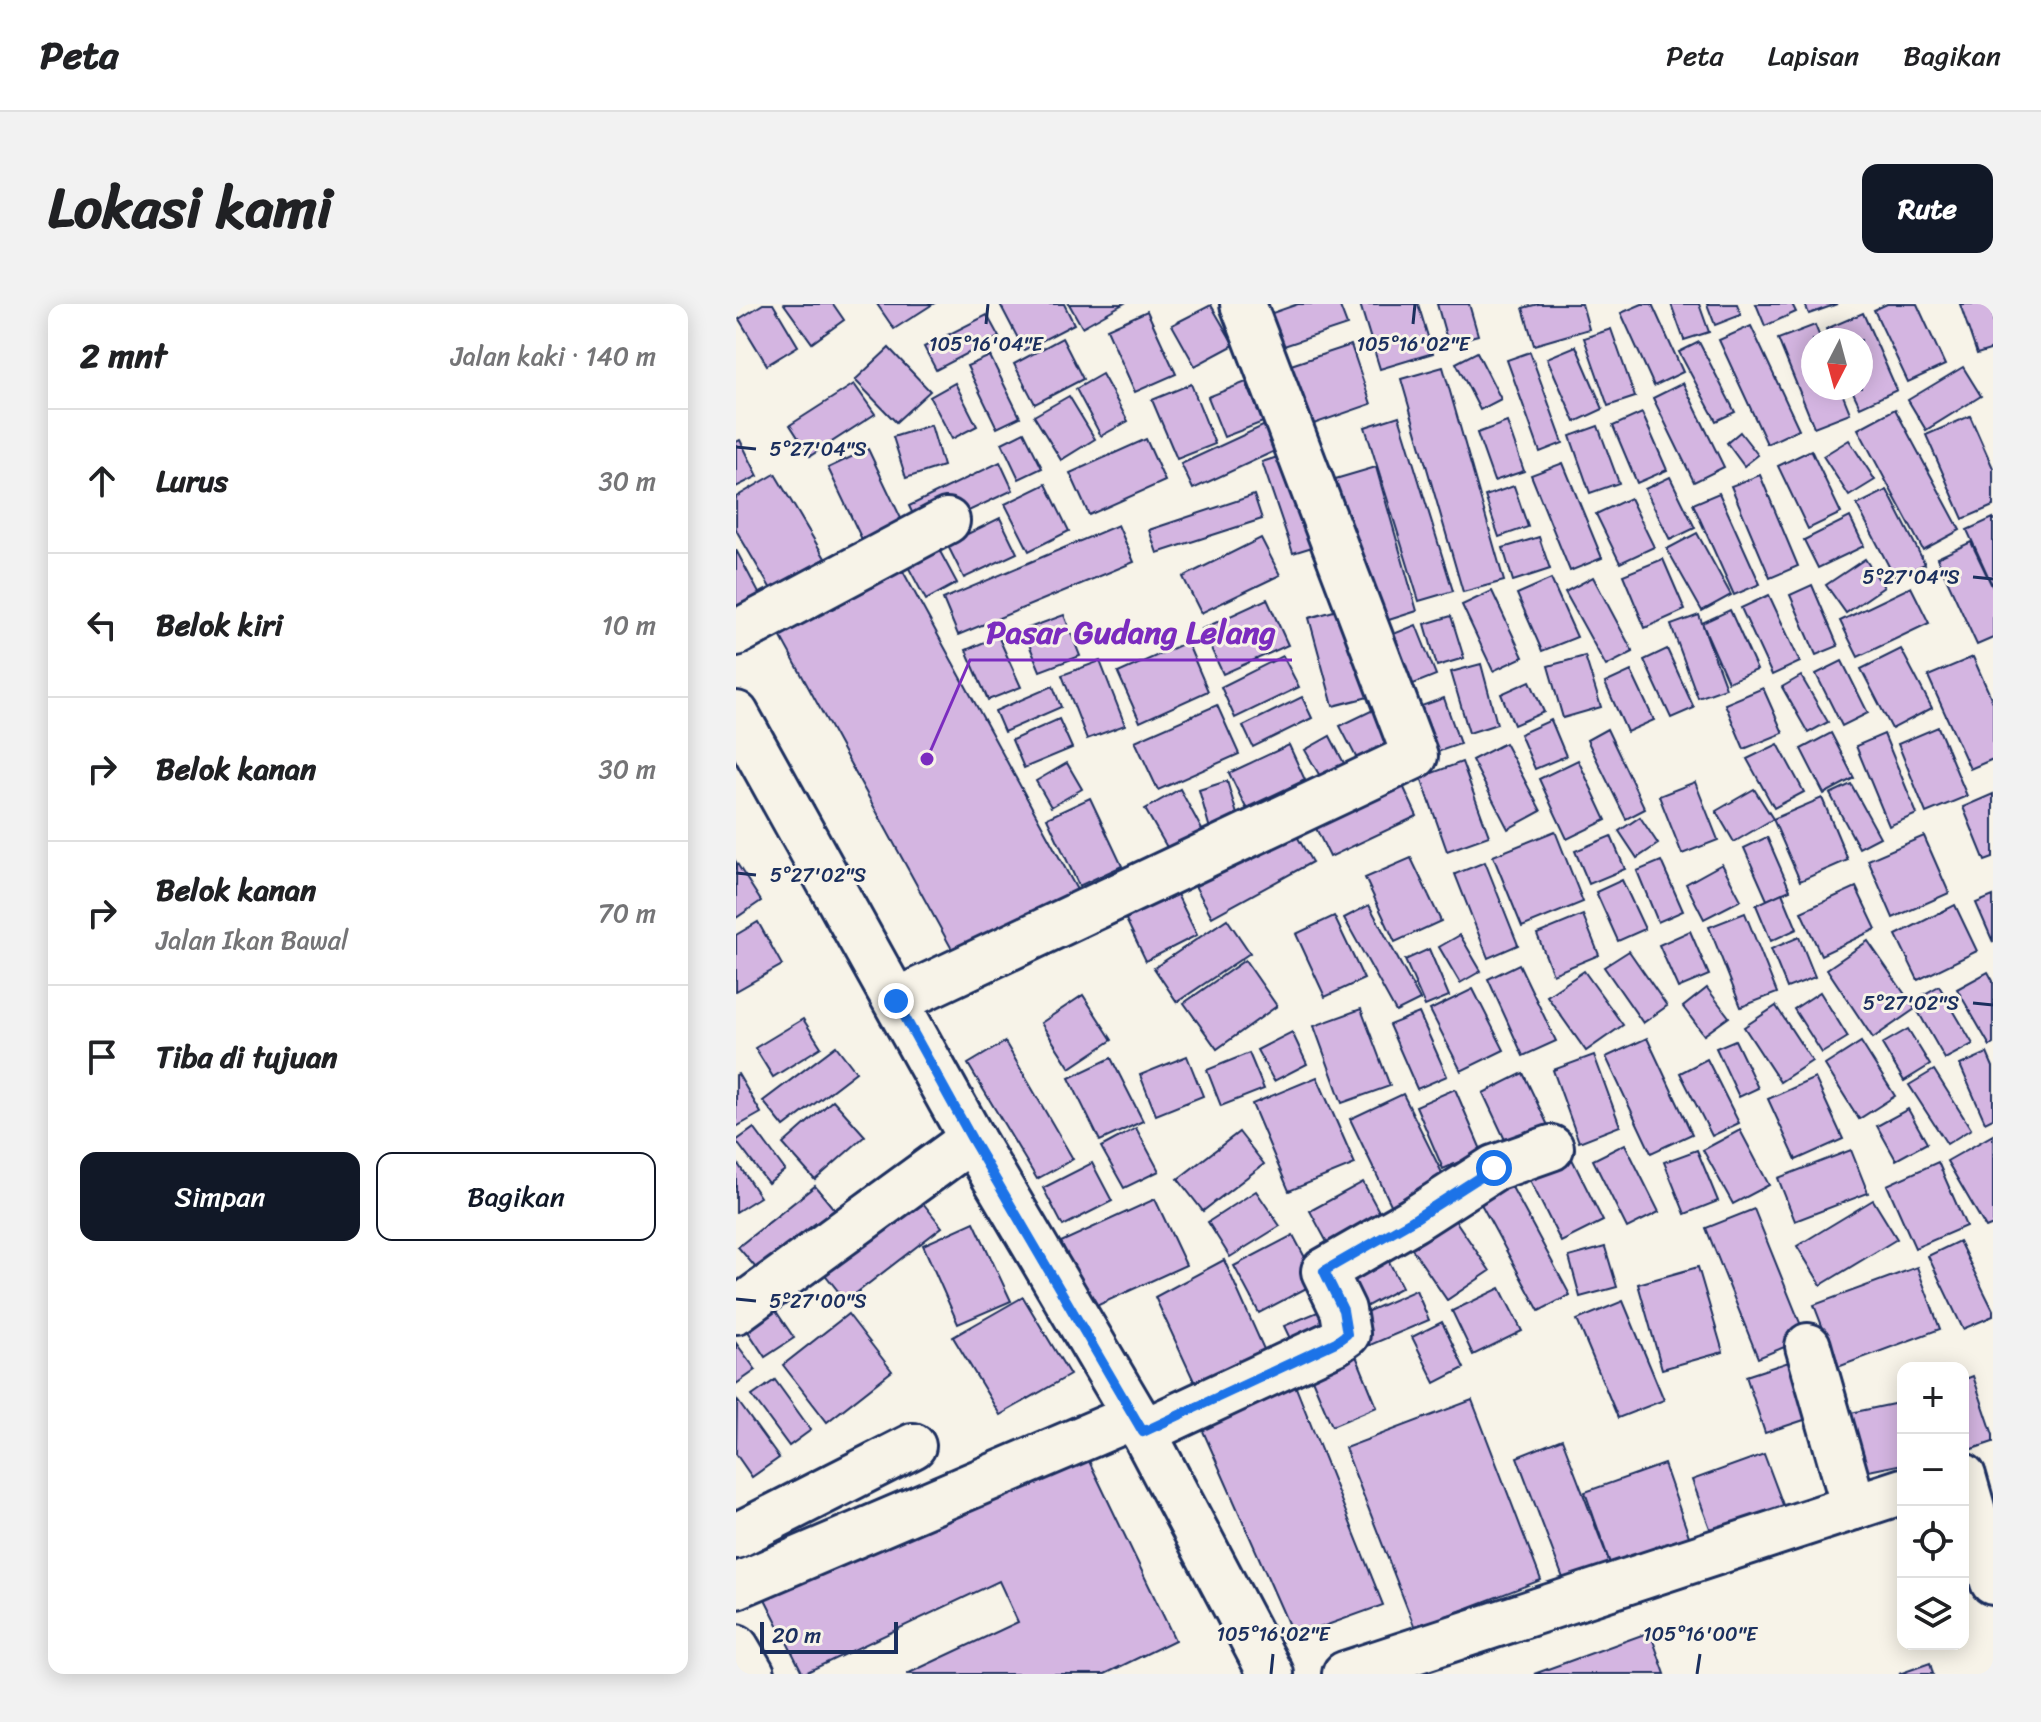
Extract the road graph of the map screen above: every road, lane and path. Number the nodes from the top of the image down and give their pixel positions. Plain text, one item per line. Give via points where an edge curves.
1 (1243, 304) edge
2 (947, 521) dead end
3 (736, 633) edge
4 (736, 714) edge
5 (896, 1001) junction
6 (972, 1139) junction
7 (1551, 1148) dead end
8 (736, 1311) edge
9 (1808, 1346) dead end
10 (1139, 1424) junction
11 (913, 1446) dead end
12 (1993, 1462) edge
13 (1969, 1472) edge
14 (1897, 1493) edge
15 (1969, 1496) edge
16 (1854, 1507) junction
17 (736, 1536) edge
18 (1993, 1582) edge
19 (736, 1586) edge
20 (736, 1647) edge
21 (752, 1674) edge
22 (1271, 1674) edge
23 (1345, 1674) edge

1 - 5 street via 1415,756
2 - 3 street
4 - 5 street
5 - 6 street
6 - 8 street
6 - 10 street
7 - 10 street via 1494,1168 1324,1271 1343,1310 1347,1334 1336,1342
9 - 16 street
10 - 19 street
10 - 22 street
11 - 17 street
12 - 13 street
14 - 16 street
15 - 18 street
16 - 23 street
20 - 21 street

